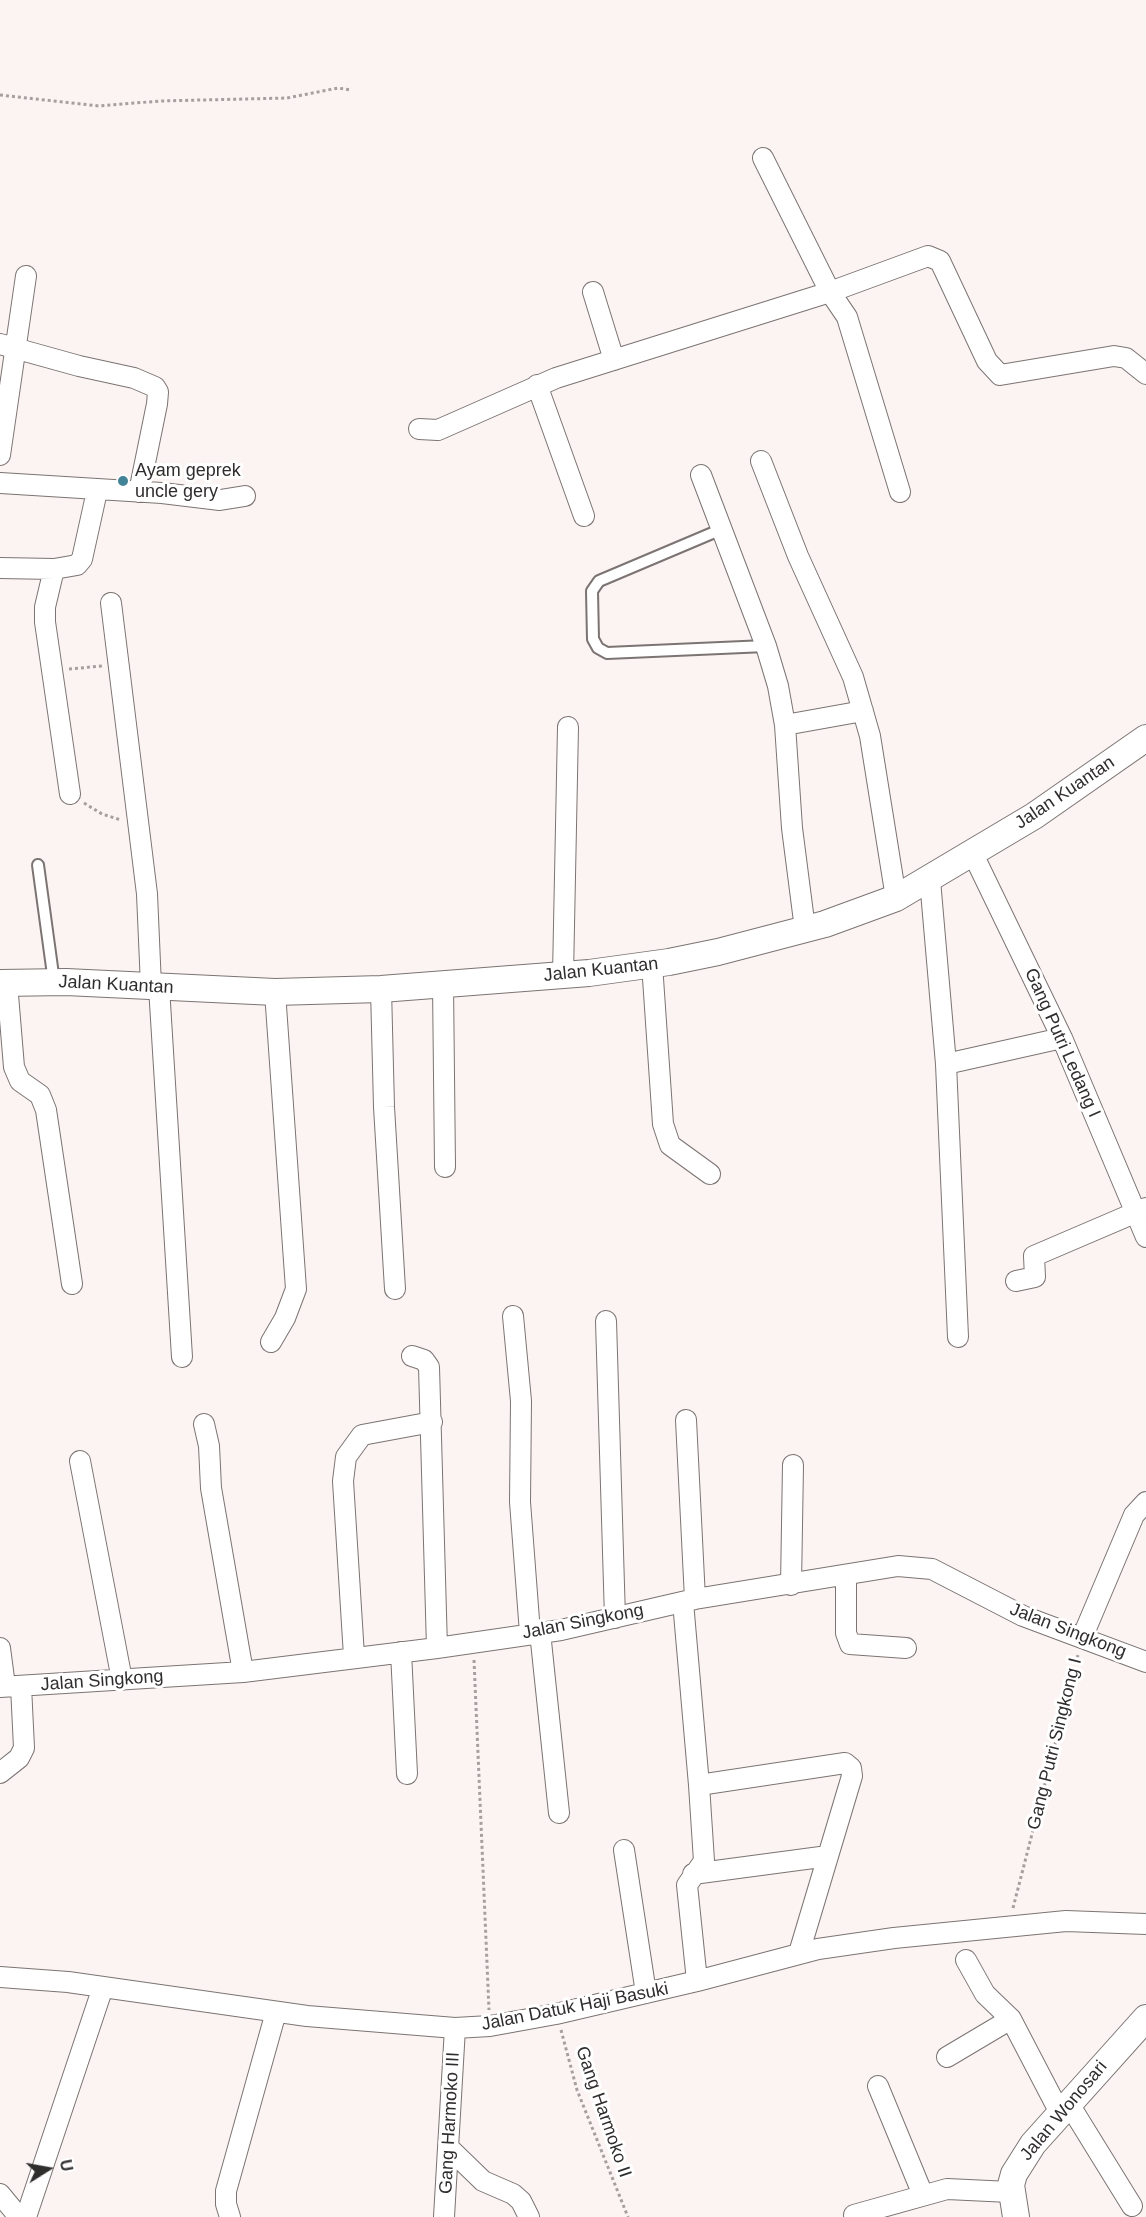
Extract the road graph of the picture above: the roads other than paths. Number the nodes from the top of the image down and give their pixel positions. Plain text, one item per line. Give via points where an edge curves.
1 (763, 158) dead end
2 (26, 276) dead end
3 (593, 292) dead end
4 (830, 292) junction
5 (7, 347) edge
6 (614, 360) junction
7 (1146, 374) edge
8 (537, 385) junction
9 (419, 429) dead end
10 (0, 455) edge
11 (761, 461) dead end
12 (701, 475) dead end
13 (0, 483) edge
14 (97, 491) junction
15 (139, 492) junction
16 (900, 492) dead end
17 (245, 496) dead end
18 (584, 516) dead end
19 (722, 529) junction
20 (0, 568) edge
21 (54, 569) junction
22 (111, 603) dead end
23 (766, 646) junction
24 (863, 711) junction
25 (785, 725) junction
26 (568, 727) dead end
27 (1146, 738) edge
28 (70, 794) road end
29 (972, 852) junction
30 (39, 865) dead end
31 (930, 880) junction
32 (896, 898) junction
33 (805, 929) junction
34 (652, 964) junction
35 (563, 975) junction
36 (3, 982) edge
37 (54, 982) junction
38 (443, 984) junction
39 (155, 987) junction
40 (381, 989) junction
41 (275, 992) junction
42 (1062, 1038) junction
43 (946, 1064) junction
44 (445, 1167) dead end
45 (710, 1174) dead end
46 (1141, 1210) edge
47 (1146, 1236) edge
48 (1016, 1281) dead end
49 (72, 1284) dead end
50 (395, 1289) dead end
51 (513, 1316) dead end
52 (606, 1321) dead end
53 (958, 1337) dead end
54 (271, 1342) dead end
55 (412, 1356) dead end
56 (182, 1357) dead end
57 (686, 1420) dead end
58 (432, 1422) junction
59 (204, 1424) dead end
60 (80, 1461) dead end
61 (793, 1465) dead end
62 (1146, 1502) edge
63 (846, 1575) junction
64 (791, 1585) junction
65 (689, 1600) junction
66 (615, 1618) junction
67 (535, 1633) junction
68 (1082, 1638) junction
69 (0, 1648) edge
70 (437, 1648) junction
71 (906, 1648) dead end
72 (401, 1652) junction
73 (354, 1656) junction
74 (1146, 1662) edge
75 (243, 1672) junction
76 (122, 1680) junction
77 (9, 1686) edge
78 (0, 1773) edge
79 (407, 1774) dead end
80 (699, 1785) junction
81 (559, 1813) dead end
82 (624, 1850) dead end
83 (828, 1856) junction
84 (693, 1874) junction
85 (1146, 1924) edge
86 (799, 1953) junction
87 (966, 1960) dead end
88 (0, 1977) edge
89 (697, 1982) junction
90 (103, 1987) junction
91 (646, 1994) junction
92 (276, 2012) junction
93 (1146, 2018) edge
94 (1011, 2019) junction
95 (455, 2028) junction
96 (947, 2057) dead end
97 (878, 2086) dead end
98 (1064, 2109) junction
99 (450, 2149) junction
100 (1010, 2192) junction
101 (923, 2195) junction
102 (2, 2204) edge
103 (1132, 2206) dead end
104 (854, 2215) dead end
105 (19, 2217) edge
106 (26, 2217) edge
107 (230, 2217) edge
108 (444, 2217) edge
109 (529, 2217) edge
110 (1016, 2217) edge

1 - 4 street
2 - 5 street
3 - 6 street
4 - 6 street
4 - 7 street via 920,257 935,257 996,373 1009,376 1114,356 1126,358
4 - 16 street via 842,307 852,332
5 - 10 street
5 - 15 street via 134,378 157,389
6 - 8 street
8 - 9 street via 438,430
8 - 18 street
11 - 24 street via 798,556 853,677
12 - 19 street
13 - 14 street
14 - 15 street
14 - 21 street via 82,559 71,568
15 - 17 street via 220,500
19 - 23 street
19 - 23 lane via 599,581 592,591 593,639 607,653
20 - 21 street
21 - 28 street via 44,615
22 - 39 street
23 - 25 street
24 - 25 street
24 - 32 street
25 - 33 street via 792,828
26 - 35 street
27 - 29 street, Jalan Kuantan via 1034,816
29 - 31 street, Jalan Kuantan
29 - 42 street, Gang Putri Ledang I
30 - 37 lane
31 - 32 street, Jalan Kuantan
31 - 43 street
32 - 33 street, Jalan Kuantan
33 - 34 street, Jalan Kuantan via 718,952
34 - 35 street, Jalan Kuantan
34 - 45 street via 663,1125 670,1145
35 - 38 street, Jalan Kuantan
36 - 37 street, Jalan Kuantan
36 - 49 street via 15,1072 20,1081 40,1095 46,1110
37 - 39 street, Jalan Kuantan
38 - 40 street, Jalan Kuantan
38 - 44 street
39 - 41 street, Jalan Kuantan
39 - 56 street
40 - 41 street, Jalan Kuantan
40 - 50 street
41 - 54 street via 296,1289
42 - 43 street
42 - 46 street, Gang Putri Ledang I
43 - 53 street
46 - 47 street, Gang Putri Ledang I
46 - 48 street via 1034,1256 1035,1277
51 - 67 street via 521,1401 520,1502
52 - 66 street
55 - 58 street via 428,1362
57 - 65 street
58 - 70 street
58 - 73 street via 362,1435 346,1457 343,1481
59 - 75 street via 211,1488
60 - 76 street
61 - 64 street
62 - 68 street, Gang Putri Singkong I via 1134,1515
63 - 64 street, Jalan Singkong
63 - 68 street, Jalan Singkong via 921,1566 1023,1616
63 - 71 street via 846,1632 850,1644
64 - 65 street, Jalan Singkong
65 - 66 street, Jalan Singkong
65 - 80 street
66 - 67 street, Jalan Singkong
67 - 70 street, Jalan Singkong
67 - 81 street
68 - 74 street, Jalan Singkong
69 - 77 street
70 - 72 street, Jalan Singkong
72 - 73 street, Jalan Singkong
72 - 79 street
73 - 75 street, Jalan Singkong
75 - 76 street, Jalan Singkong
76 - 77 street, Jalan Singkong
77 - 78 street via 24,1748 19,1758
80 - 83 street via 845,1763 852,1776
80 - 84 street via 704,1861
82 - 91 street
83 - 84 street
83 - 86 street
84 - 89 street via 687,1891
85 - 86 street, Jalan Datuk Haji Basuki via 1066,1921 894,1938
86 - 89 street, Jalan Datuk Haji Basuki
87 - 94 street via 985,1994
88 - 90 street, Jalan Datuk Haji Basuki
89 - 91 street, Jalan Datuk Haji Basuki
90 - 92 street, Jalan Datuk Haji Basuki
90 - 106 street
91 - 95 street, Jalan Datuk Haji Basuki via 490,2026
92 - 95 street, Jalan Datuk Haji Basuki
92 - 107 street via 226,2191
93 - 98 street, Jalan Wonosari
94 - 96 street
94 - 98 street
95 - 99 street, Gang Harmoko III
97 - 101 street
98 - 100 street, Jalan Wonosari via 1033,2144 1014,2174
98 - 103 street
99 - 108 street, Gang Harmoko III
99 - 109 street via 483,2181 513,2194
100 - 101 street via 947,2189
100 - 110 street
101 - 104 street
102 - 105 street

